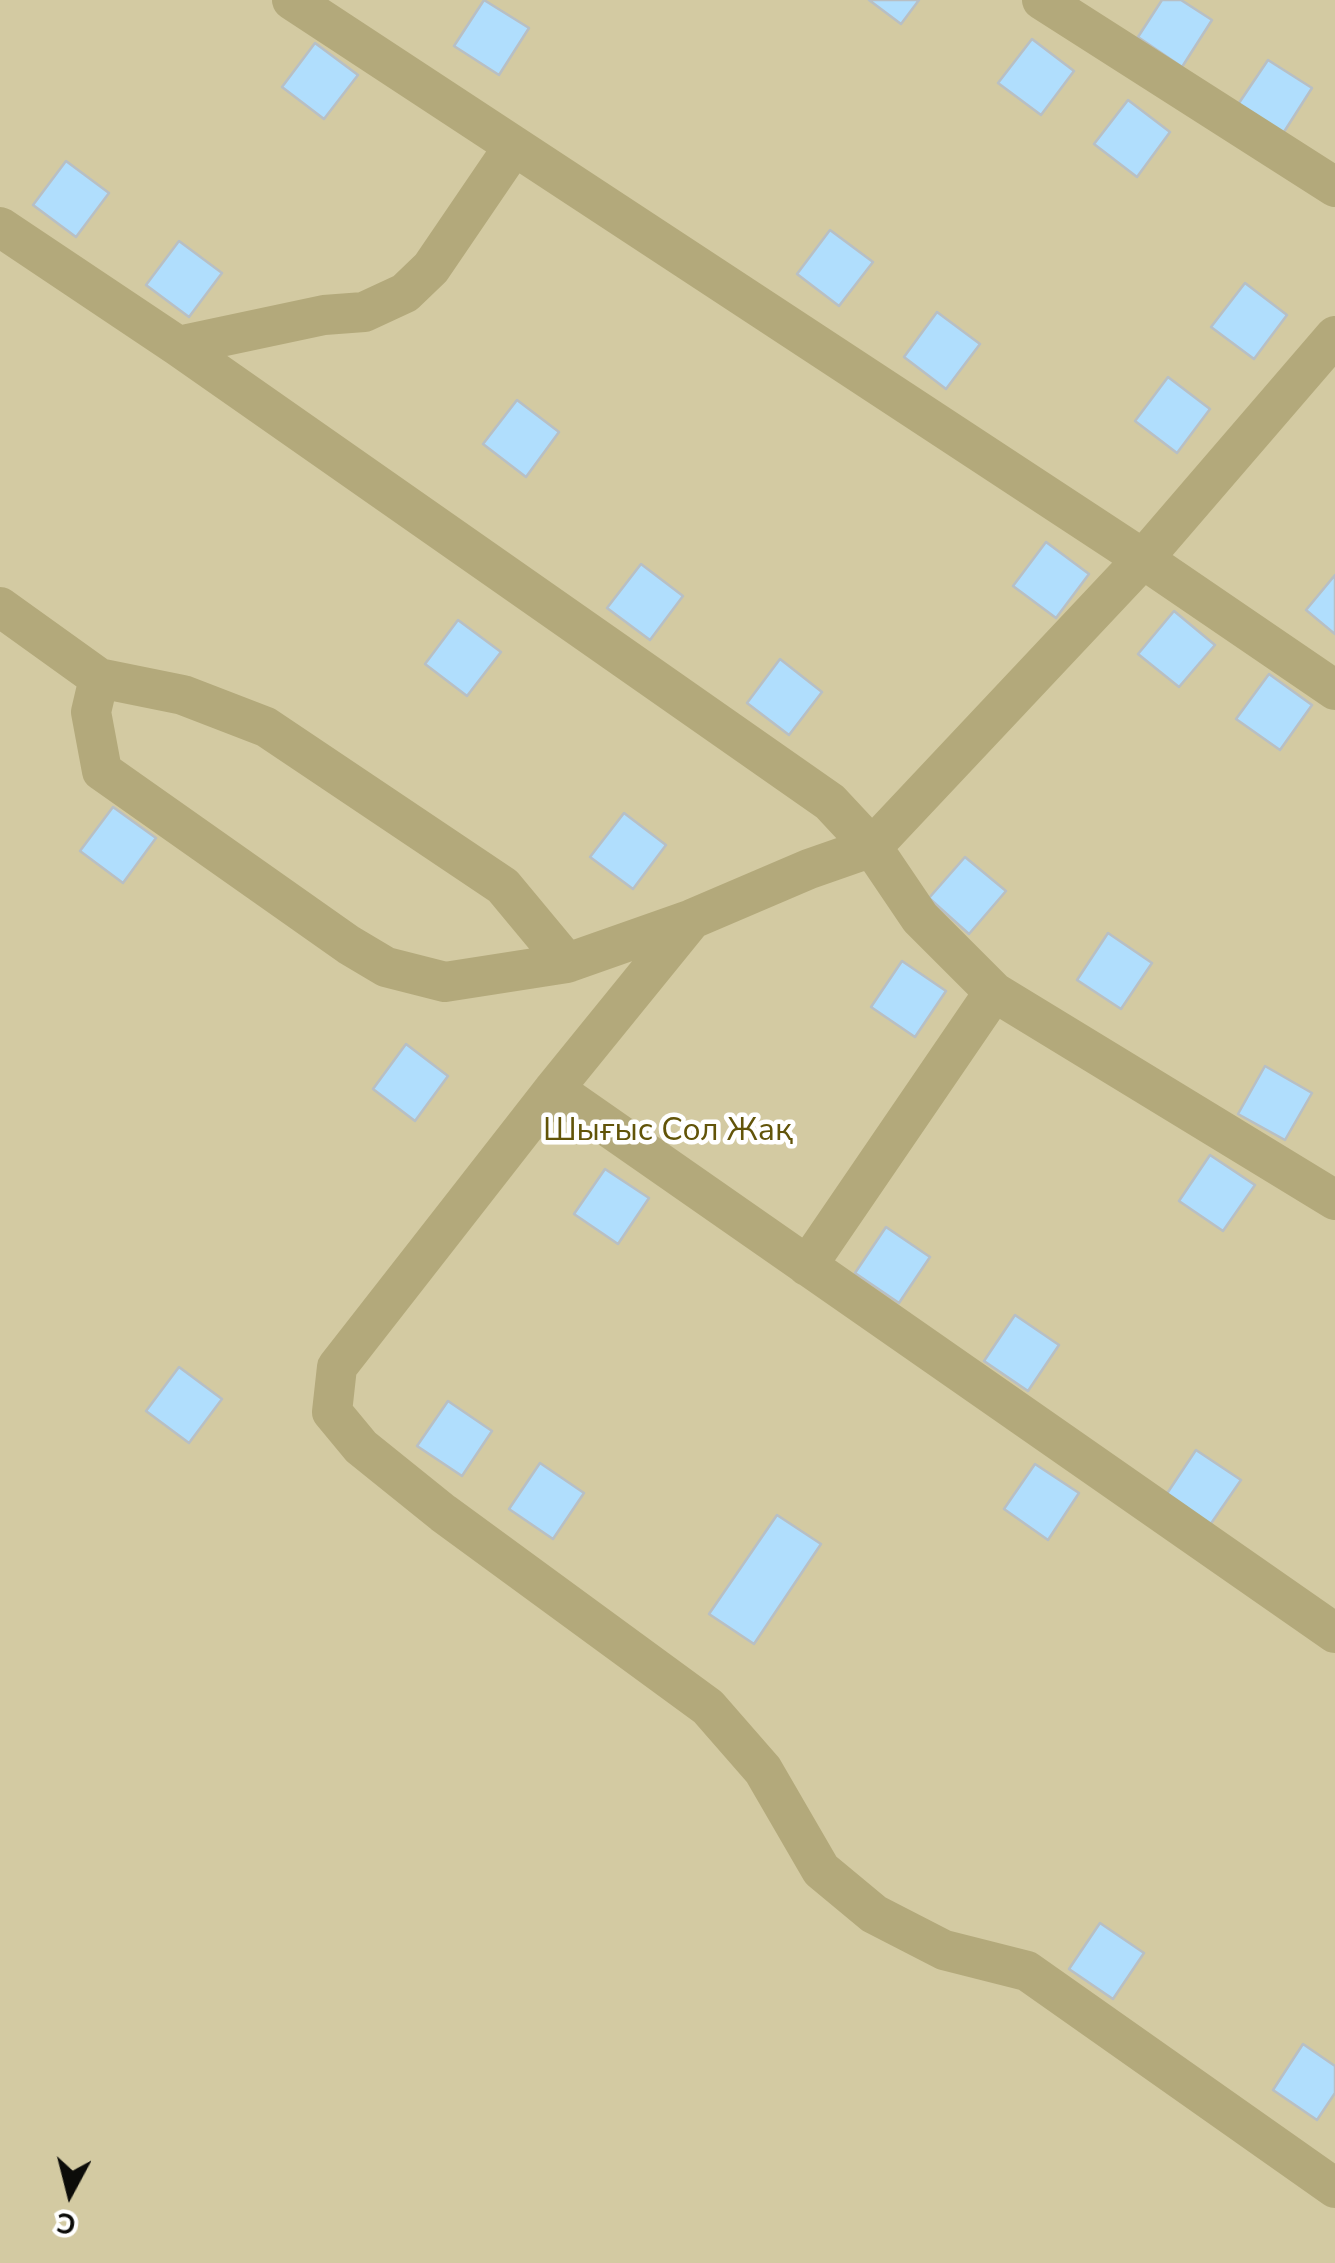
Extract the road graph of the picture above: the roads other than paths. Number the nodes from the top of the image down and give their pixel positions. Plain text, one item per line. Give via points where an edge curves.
1 (292, 0) edge
2 (1042, 0) edge
3 (514, 146) junction
4 (1335, 187) edge
5 (0, 227) edge
6 (1335, 336) edge
7 (178, 346) junction
8 (1142, 559) junction
9 (0, 607) edge
10 (99, 678) junction
11 (1335, 690) edge
12 (872, 848) junction
13 (692, 919) junction
14 (567, 963) junction
15 (994, 992) junction
16 (554, 1089) junction
17 (1335, 1200) edge
18 (807, 1266) junction
19 (1335, 1633) edge
20 (1335, 2188) edge

1 - 3 street
2 - 4 street
3 - 7 street via 430,268 405,293 364,312
3 - 8 street
5 - 7 street
6 - 8 street
7 - 12 street via 830,802
8 - 11 street
8 - 12 street
9 - 10 street
10 - 14 street via 184,694 266,727 503,886
10 - 14 street via 92,712 102,770 349,945 386,967 446,982
12 - 13 street
12 - 15 street via 920,918
13 - 14 street
13 - 16 street
15 - 17 street
15 - 18 street
16 - 18 street
16 - 20 street via 337,1368 332,1412 362,1447 443,1513 708,1707 763,1770 821,1870 874,1914 944,1950 1027,1971
18 - 19 street

